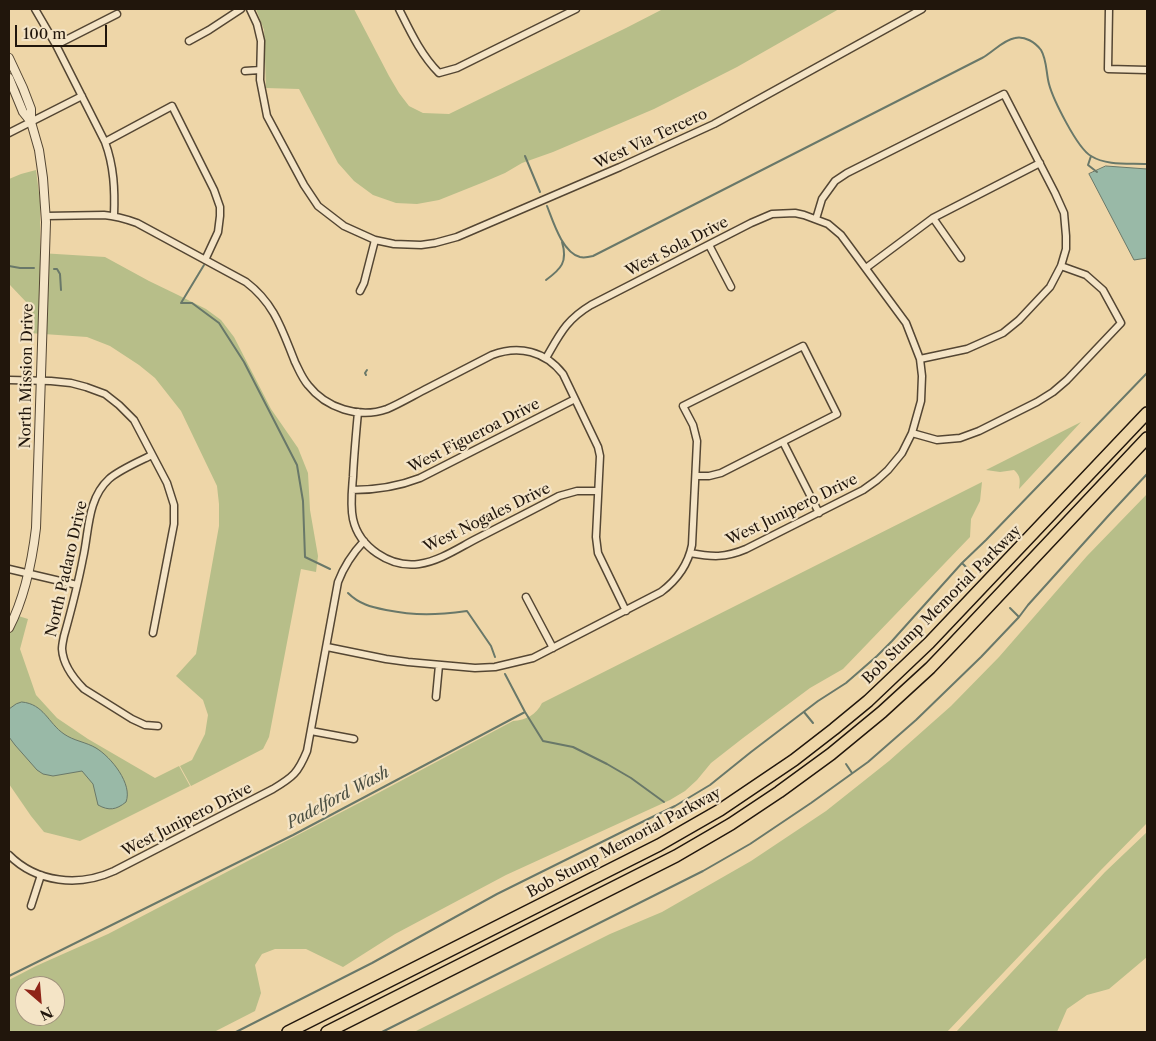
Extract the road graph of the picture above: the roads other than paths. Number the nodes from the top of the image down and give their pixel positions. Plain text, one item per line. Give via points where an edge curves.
1 (35, 9) edge
2 (241, 9) edge
3 (250, 9) edge
4 (401, 9) edge
5 (573, 9) edge
6 (922, 9) edge
7 (1109, 9) edge
8 (117, 14) dead end
9 (189, 41) dead end
10 (56, 45) junction
11 (9, 58) edge
12 (260, 70) junction
13 (1147, 70) edge
14 (245, 71) dead end
15 (9, 78) edge
16 (82, 96) junction
17 (31, 122) junction
18 (9, 134) edge
19 (105, 142) junction
20 (1040, 163) junction
21 (46, 216) junction
22 (114, 216) junction
23 (933, 218) junction
24 (816, 219) junction
25 (375, 240) junction
26 (709, 245) junction
27 (961, 258) dead end
28 (205, 260) junction
29 (1061, 266) junction
30 (866, 268) junction
31 (731, 287) dead end
32 (360, 291) dead end
33 (546, 358) junction
34 (920, 359) junction
35 (9, 380) edge
36 (41, 380) junction
37 (575, 399) junction
38 (358, 412) junction
39 (1147, 413) edge
40 (912, 433) junction
41 (1147, 438) edge
42 (783, 442) junction
43 (152, 454) junction
44 (696, 476) junction
45 (352, 490) junction
46 (598, 490) junction
47 (819, 513) junction
48 (364, 541) junction
49 (690, 553) junction
50 (9, 569) edge
51 (29, 573) junction
52 (77, 584) junction
53 (526, 597) dead end
54 (626, 610) junction
55 (9, 628) edge
56 (153, 633) dead end
57 (326, 647) junction
58 (553, 648) junction
59 (438, 665) junction
60 (436, 697) dead end
61 (158, 726) dead end
62 (311, 731) junction
63 (354, 739) dead end
64 (9, 855) edge
65 (41, 875) junction
66 (31, 906) dead end
67 (288, 1032) edge
68 (327, 1032) edge

1 - 10 street
2 - 9 street
3 - 12 street, West Via Tercero via 261,41
4 - 5 street via 420,49 439,73 456,68
6 - 25 street, West Via Tercero via 714,124 458,236 421,245
7 - 13 street via 1108,69
8 - 10 street
10 - 16 street
11 - 17 street, North Mission Drive via 28,100
12 - 14 street
12 - 25 street, West Via Tercero via 267,116 318,206 344,226
15 - 17 street, North Mission Drive via 23,112
16 - 17 street
16 - 19 street
17 - 18 street
17 - 21 street, North Mission Drive via 39,150
19 - 22 street via 114,174
19 - 28 street via 172,106 220,207 218,232
20 - 23 street
20 - 24 street via 1004,94 847,173 835,181 822,199
20 - 29 street via 1064,213 1066,249
21 - 22 street
21 - 36 street, North Mission Drive
22 - 28 street via 137,223
23 - 27 street
23 - 30 street
24 - 26 street, West Sola Drive via 795,213 772,214
24 - 30 street, West Sola Drive via 841,235
25 - 32 street
26 - 31 street
26 - 33 street, West Sola Drive via 579,312
28 - 38 street via 246,282 264,298 274,311 303,378 314,392 341,409
29 - 34 street via 1044,294 1003,333 967,350
29 - 40 street via 1086,275 1104,290 1121,324 1045,397 980,431 960,438 937,440
30 - 34 street, West Sola Drive via 906,324
33 - 37 street via 563,374
33 - 38 street via 524,350 501,352 388,408
34 - 40 street, West Junipero Drive via 921,401
35 - 36 street
36 - 43 street via 71,383 105,394 134,420
36 - 51 street, North Mission Drive via 36,528
37 - 45 street, West Figueroa Drive via 408,483 384,489
37 - 46 street via 598,447
38 - 45 street
39 - 67 highway, Bob Stump Memorial Parkway via 919,654 868,701 794,760 720,810 659,845
40 - 47 street, West Junipero Drive via 897,459 877,480
41 - 68 highway via 930,668 864,727 802,776 732,824 676,856
42 - 44 street via 721,473
42 - 44 street via 837,414 802,346 684,406 697,440
42 - 47 street
43 - 52 street, North Padaro Drive via 109,479 98,494 90,516
43 - 56 street via 171,491 175,514
44 - 49 street
45 - 48 street via 352,518
46 - 48 street, West Nogales Drive via 559,496 440,558 421,564 408,565 383,557
46 - 54 street via 597,549
47 - 49 street, West Junipero Drive via 739,552 716,557
48 - 57 street, West Junipero Drive via 349,559 338,582
49 - 54 street via 681,573 667,588
50 - 51 street
51 - 52 street
51 - 55 street, North Mission Drive
52 - 61 street, North Padaro Drive via 62,649 72,675 84,689 132,719
53 - 58 street
54 - 58 street
57 - 59 street
57 - 62 street, West Junipero Drive
58 - 59 street via 533,658 495,667
59 - 60 street
62 - 63 street
62 - 65 street, West Junipero Drive via 301,766 273,789 105,875 90,880 65,881
64 - 65 street, West Junipero Drive via 18,864
65 - 66 street

